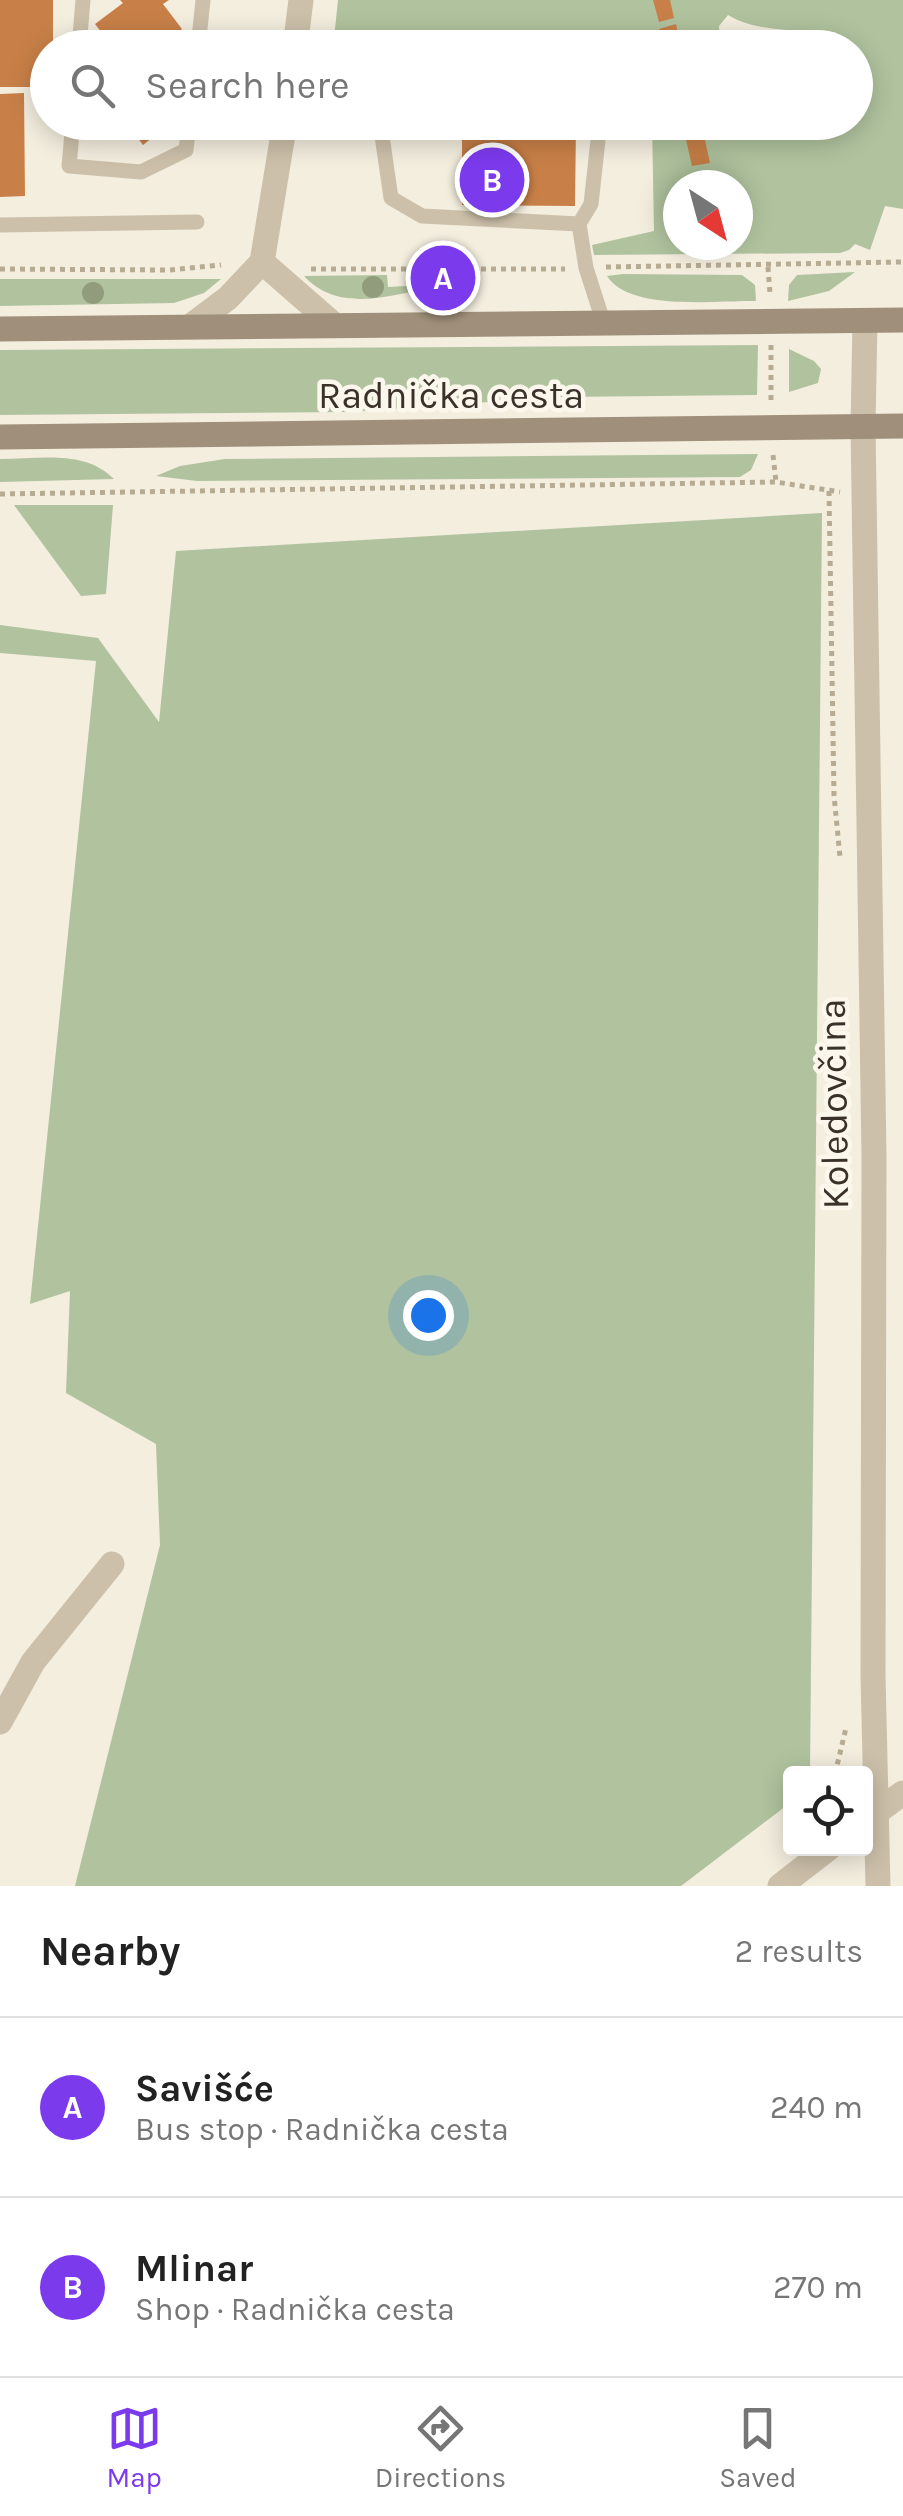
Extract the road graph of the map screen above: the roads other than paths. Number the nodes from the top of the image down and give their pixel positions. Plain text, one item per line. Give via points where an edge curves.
1 (83, 0) edge
2 (203, 0) edge
3 (301, 0) edge
4 (80, 30) edge
5 (200, 30) edge
6 (298, 30) edge
7 (71, 140) edge
8 (187, 140) edge
9 (282, 140) edge
10 (383, 140) edge
11 (598, 140) edge
12 (197, 222) dead end
13 (579, 224) junction
14 (0, 225) edge
15 (262, 262) junction
16 (903, 320) edge
17 (866, 321) junction
18 (332, 324) junction
19 (604, 324) junction
20 (192, 325) junction
21 (0, 329) edge
22 (863, 426) junction
23 (903, 426) edge
24 (0, 437) edge
25 (112, 1564) dead end
26 (0, 1722) edge
27 (870, 1766) edge
28 (903, 1793) edge
29 (873, 1815) edge
30 (873, 1843) edge
31 (819, 1856) edge
32 (780, 1886) edge
33 (878, 1886) edge

1 - 4 lane
2 - 5 lane
3 - 6 street
7 - 8 lane via 69,166 140,172 186,150
9 - 15 street
10 - 13 lane via 391,198 422,216
11 - 13 lane via 592,204
12 - 14 lane
13 - 19 lane
15 - 18 street
15 - 20 street
16 - 17 main road, Radnička cesta
17 - 19 main road, Radnička cesta
17 - 22 street, Koledovčina
18 - 19 main road, Radnička cesta
18 - 20 main road, Radnička cesta
20 - 21 main road, Radnička cesta
22 - 23 main road, Radnička cesta
22 - 24 main road, Radnička cesta
22 - 27 street, Koledovčina via 874,1156
25 - 26 street via 33,1662
28 - 29 street
30 - 33 street, Koledovčina
31 - 32 street

